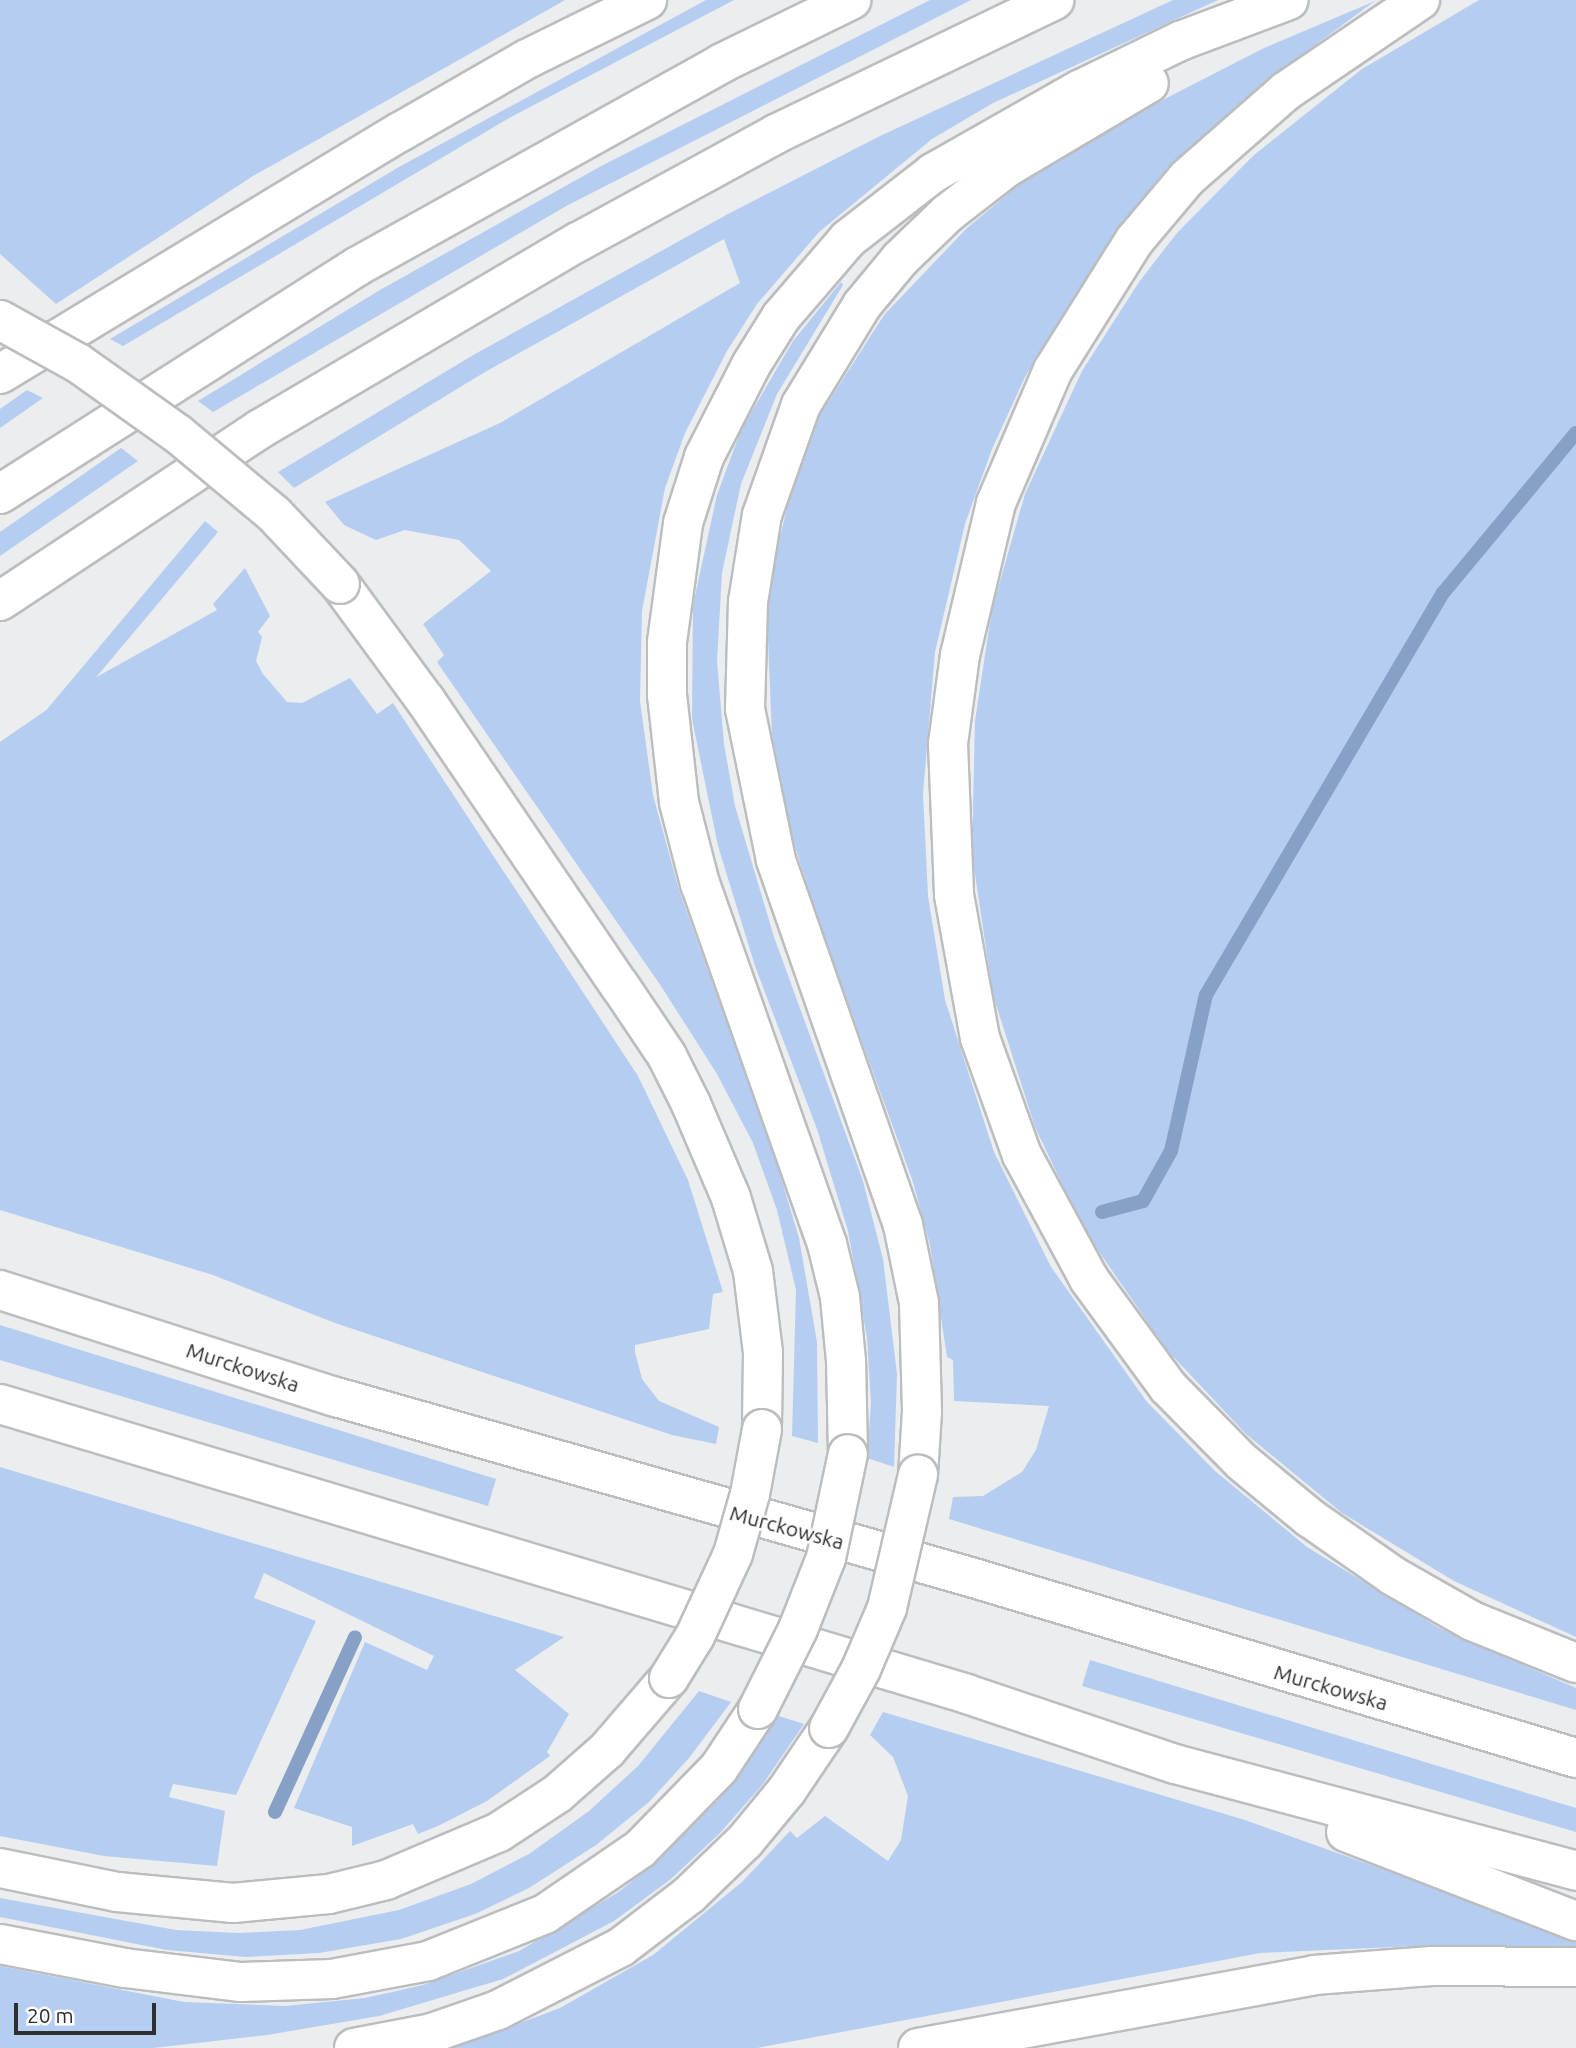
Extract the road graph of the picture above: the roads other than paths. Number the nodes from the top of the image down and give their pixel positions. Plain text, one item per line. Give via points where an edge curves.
1 (647, 0) edge
2 (851, 0) edge
3 (1054, 0) edge
4 (1289, 0) edge
5 (1310, 0) edge
6 (1420, 0) edge
7 (0, 320) edge
8 (6, 371) edge
9 (0, 494) edge
10 (0, 601) edge
11 (0, 1290) edge
12 (0, 1404) edge
13 (1576, 1663) edge
14 (1576, 1758) edge
15 (1175, 1765) junction
16 (0, 1868) edge
17 (1576, 1871) edge
18 (1576, 1921) edge
19 (0, 1944) edge
20 (1576, 1967) edge
21 (355, 2048) edge
22 (918, 2048) edge

1 - 8 main road via 527,59 389,138
2 - 9 main road via 722,63 370,260
3 - 10 main road via 776,134 578,242 260,429
4 - 19 main road, bridge via 1180,41 1079,90 933,173 848,239 781,317 726,408 683,523 667,642 667,695 679,802 701,884 827,1244 840,1297 846,1361 848,1454 826,1558 799,1629 758,1709 719,1768 640,1849 545,1914 428,1961 332,1979 241,1982 125,1968
5 - 21 main road, bridge via 1075,124 1006,168 948,213 892,268 832,351 801,405 762,516 745,640 745,709 776,860 903,1225 919,1303 922,1411 918,1475 887,1608 861,1669 829,1728 745,1841 689,1895 621,1947 498,2010 432,2033
6 - 13 main road via 1286,91 1187,178 1127,251 1053,370 996,503 962,642 948,744 954,895 980,1038 1022,1155 1089,1279 1168,1387 1242,1462 1393,1576 1472,1621
7 - 16 main road, bridge via 79,363 178,434 274,514 340,584 426,701 667,1056 731,1198 753,1271 763,1353 762,1429 750,1494 733,1555 700,1627 669,1678 607,1750 557,1794 499,1832 386,1880 330,1894 233,1903 117,1892
11 - 14 main road, Murckowska via 335,1397 967,1576
12 - 15 main road via 967,1694
15 - 17 main road
15 - 18 main road
20 - 22 main road via 1432,1966 1314,1975

